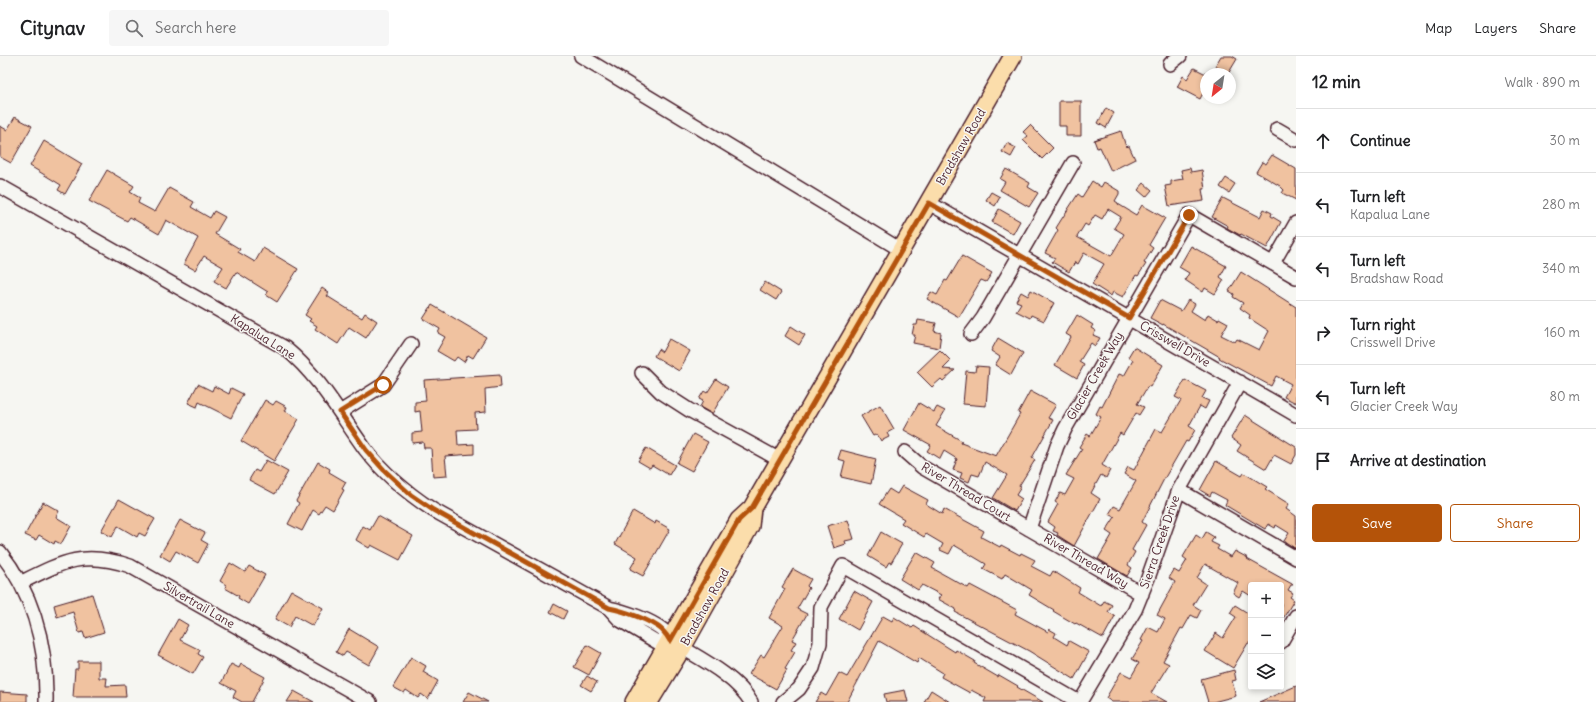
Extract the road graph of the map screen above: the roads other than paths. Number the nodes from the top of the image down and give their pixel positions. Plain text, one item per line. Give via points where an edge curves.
1 (581, 56) edge
2 (1013, 56) edge
3 (1277, 129) dead end
4 (1296, 140) edge
5 (1073, 163) dead end
6 (0, 186) edge
7 (929, 203) junction
8 (1296, 223) edge
9 (901, 250) junction
10 (1020, 255) junction
11 (1272, 263) junction
12 (1296, 277) edge
13 (1129, 318) junction
14 (971, 334) dead end
15 (411, 344) dead end
16 (642, 374) dead end
17 (1240, 382) junction
18 (340, 412) junction
19 (1296, 415) edge
20 (905, 452) dead end
21 (780, 460) junction
22 (1179, 490) junction
23 (1029, 529) junction
24 (0, 552) edge
25 (1296, 558) edge
26 (20, 583) junction
27 (1142, 594) junction
28 (1296, 616) edge
29 (1284, 637) edge
30 (676, 644) junction
31 (46, 702) edge
32 (370, 702) edge
33 (634, 702) edge
34 (650, 702) edge
35 (751, 702) edge
36 (783, 702) edge
37 (1080, 702) edge

1 - 9 street
2 - 7 main road, Bradshaw Road
3 - 4 street
5 - 10 street
6 - 18 street, Kapalua Lane via 286,348 315,377
7 - 9 main road, Bradshaw Road
7 - 10 street, Crisswell Drive
8 - 11 street
9 - 21 main road, Bradshaw Road
10 - 13 street, Crisswell Drive
10 - 14 street
11 - 12 street, Glacier Creek Way
11 - 13 street, Glacier Creek Way via 1189,215
13 - 17 street, Crisswell Drive
13 - 23 street, Glacier Creek Way via 1064,429
15 - 18 street via 383,385
16 - 21 street via 662,392 689,410
17 - 19 street, Crisswell Drive
17 - 22 street, Sierra Creek Drive
18 - 30 street, Kapalua Lane via 366,450 411,495 433,510 609,608 620,620 657,642
20 - 23 street, River Thread Court via 922,467
21 - 30 main road, Bradshaw Road via 752,508 739,520
22 - 25 street
22 - 27 street, Sierra Creek Drive
23 - 27 street, River Thread Way
24 - 26 street
26 - 31 street via 40,635 46,674
26 - 32 street, Silvertrail Lane via 67,561 83,558 99,558 130,566
27 - 37 street, Sierra Creek Drive
28 - 29 street
30 - 33 main road, Bradshaw Road
30 - 34 main road, Bradshaw Road
30 - 35 street via 720,671 746,694
36 - 37 street via 799,689 813,668 820,643 821,607 843,566

